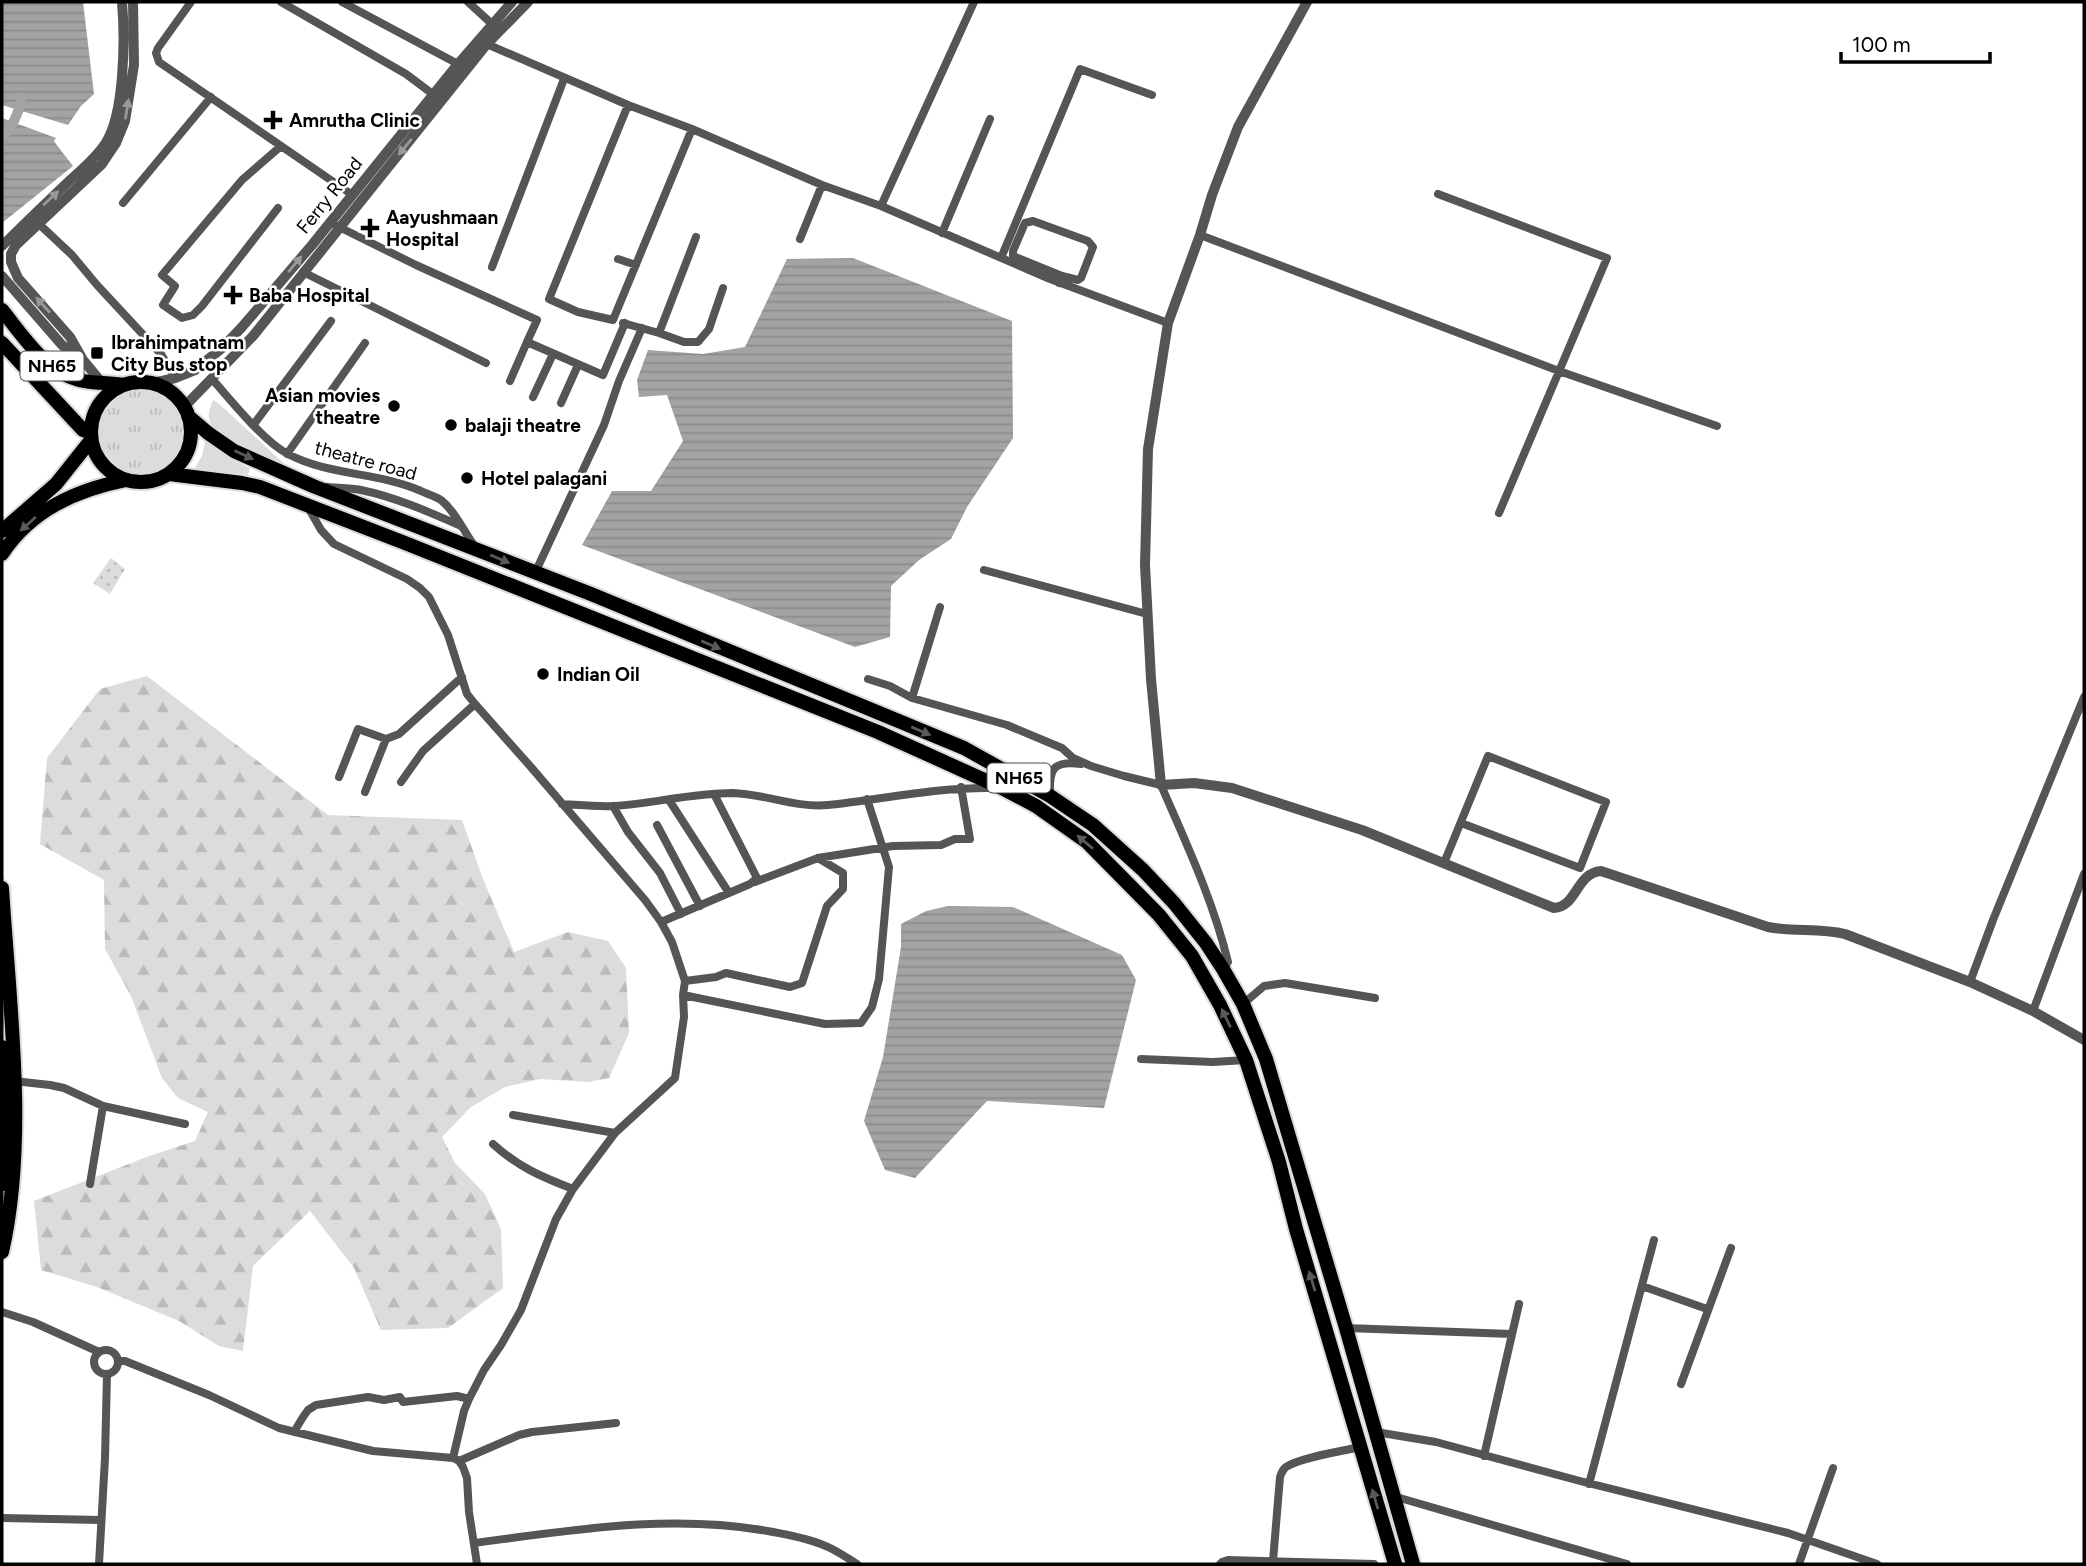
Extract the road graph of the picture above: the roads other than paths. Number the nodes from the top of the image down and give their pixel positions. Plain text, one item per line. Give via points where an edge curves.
1 (122, 2) edge
2 (133, 2) edge
3 (191, 2) edge
4 (281, 2) edge
5 (342, 2) edge
6 (468, 2) edge
7 (512, 2) edge
8 (528, 2) edge
9 (974, 2) edge
10 (1307, 2) edge
11 (492, 24) junction
12 (482, 43) junction
13 (458, 64) junction
14 (564, 79) junction
15 (1152, 95) dead end
16 (211, 97) junction
17 (434, 101) junction
18 (628, 105) junction
19 (990, 119) dead end
20 (692, 129) junction
21 (281, 146) junction
22 (822, 185) junction
23 (351, 194) junction
24 (1438, 194) dead end
25 (123, 202) dead end
26 (881, 206) junction
27 (278, 208) dead end
28 (39, 224) junction
29 (335, 225) junction
30 (942, 233) junction
31 (1200, 235) junction
32 (696, 237) dead end
33 (800, 239) dead end
34 (1012, 243) junction
35 (2, 246) edge
36 (1001, 258) junction
37 (618, 259) dead end
38 (1015, 260) junction
39 (636, 265) junction
40 (492, 267) dead end
41 (303, 272) junction
42 (2, 276) edge
43 (1060, 279) junction
44 (723, 288) dead end
45 (2, 310) edge
46 (613, 320) junction
47 (331, 321) dead end
48 (625, 323) junction
49 (1168, 323) junction
50 (242, 327) junction
51 (642, 328) junction
52 (659, 333) junction
53 (253, 336) junction
54 (527, 342) junction
55 (2, 343) edge
56 (365, 343) dead end
57 (553, 354) junction
58 (83, 360) junction
59 (486, 363) dead end
60 (578, 365) junction
61 (1559, 371) junction
62 (175, 378) junction
63 (212, 379) junction
64 (510, 381) dead end
65 (102, 383) junction
66 (153, 383) junction
67 (124, 385) junction
68 (533, 397) dead end
69 (561, 403) dead end
70 (186, 411) junction
71 (254, 424) junction
72 (1717, 426) dead end
73 (91, 437) junction
74 (287, 454) junction
75 (169, 474) junction
76 (127, 480) junction
77 (313, 486) junction
78 (306, 504) junction
79 (1499, 513) dead end
80 (461, 526) junction
81 (2, 531) edge
82 (476, 548) junction
83 (2, 554) edge
84 (984, 570) dead end
85 (535, 573) junction
86 (940, 607) dead end
87 (1147, 614) junction
88 (462, 677) junction
89 (868, 680) dead end
90 (2084, 697) edge
91 (912, 698) junction
92 (475, 705) junction
93 (386, 739) junction
94 (1091, 766) junction
95 (339, 777) dead end
96 (401, 782) dead end
97 (1161, 785) junction
98 (961, 787) junction
99 (1002, 788) junction
100 (365, 792) dead end
101 (714, 793) junction
102 (1050, 796) junction
103 (867, 799) junction
104 (669, 800) junction
105 (562, 804) junction
106 (613, 806) junction
107 (1461, 823) junction
108 (657, 825) dead end
109 (882, 849) junction
110 (818, 858) junction
111 (1444, 863) junction
112 (2084, 874) edge
113 (755, 882) junction
114 (2, 888) edge
115 (729, 893) junction
116 (700, 906) junction
117 (681, 914) junction
118 (661, 922) junction
119 (1223, 969) junction
120 (685, 981) junction
121 (1970, 982) junction
122 (683, 995) junction
123 (1375, 998) dead end
124 (1242, 1004) junction
125 (2033, 1011) junction
126 (2084, 1040) edge
127 (2, 1047) edge
128 (1141, 1059) dead end
129 (1246, 1060) junction
130 (14, 1081) junction
131 (103, 1106) junction
132 (4, 1109) edge
133 (513, 1115) dead end
134 (185, 1124) dead end
135 (615, 1133) junction
136 (493, 1144) dead end
137 (9, 1161) edge
138 (2, 1184) edge
139 (90, 1184) dead end
140 (573, 1189) junction
141 (1654, 1240) dead end
142 (1731, 1248) dead end
143 (2, 1252) edge
144 (1642, 1286) junction
145 (1518, 1304) dead end
146 (1707, 1309) junction
147 (2, 1312) edge
148 (1346, 1328) junction
149 (1512, 1334) junction
150 (99, 1352) junction
151 (118, 1361) junction
152 (107, 1374) junction
153 (1681, 1384) dead end
154 (469, 1399) junction
155 (616, 1423) dead end
156 (294, 1432) junction
157 (1376, 1433) junction
158 (1360, 1447) junction
159 (1484, 1455) junction
160 (456, 1460) junction
161 (1833, 1468) dead end
162 (1589, 1484) junction
163 (1393, 1496) junction
164 (2, 1518) edge
165 (101, 1520) junction
166 (1807, 1540) junction
167 (474, 1543) junction
168 (1273, 1561) junction
169 (1252, 1562) edge
170 (1296, 1563) edge
171 (99, 1564) edge
172 (477, 1564) edge
173 (857, 1564) edge
174 (1220, 1564) edge
175 (1374, 1564) edge
176 (1395, 1564) edge
177 (1413, 1564) edge
178 (1627, 1564) edge
179 (1799, 1564) edge
180 (1877, 1564) edge

35 -> 1 street via 107,142 123,64
28 -> 2 street via 102,163 116,143 125,121 134,65
3 - 16 street via 158,48 157,58
4 - 17 street via 406,74
5 - 13 street
6 - 11 street
7 - 11 street, Ferry Road
8 - 12 street, Ferry Road
9 - 26 street
10 - 31 street via 1238,127
11 - 12 street, Ferry Road
12 - 13 street, Ferry Road
12 - 14 street
12 - 17 street, Ferry Road
13 - 17 street, Ferry Road
14 - 18 street
14 - 40 street
15 - 34 street via 1080,69
16 - 21 street
16 - 25 street
17 - 23 street, Ferry Road
17 -> 29 street, Ferry Road
18 - 20 street
18 - 46 street via 549,299
19 - 30 street
20 - 22 street
20 - 39 street
21 - 23 street
21 - 27 street via 242,180 162,275 175,286 163,305 182,318 193,315
22 - 26 street
22 - 33 street
23 - 29 street, Ferry Road
24 - 61 street via 1607,258
26 - 30 street
58 -> 28 street via 70,337 14,270 11,254 16,244
28 - 62 street via 161,354
29 - 41 street, Ferry Road
50 -> 29 street, Ferry Road
29 - 54 street via 537,320
30 - 36 street
31 - 49 street
31 - 61 street
32 - 52 street
34 - 36 street
34 - 38 street
34 - 43 street via 1028,221 1090,242 1093,247 1081,278
36 - 38 street
37 - 39 street
38 - 43 street
39 - 46 street
41 - 53 street, Ferry Road
41 - 59 street
42 - 58 street via 62,345
43 - 49 street
44 - 52 street via 709,329 698,342
45 - 65 highway, NH65 via 52,367 79,380
46 - 48 street
47 - 71 street
48 - 51 street
48 - 60 street via 603,375
49 - 87 street via 1148,449
50 - 53 street
50 - 62 street, Ferry Road via 208,361
51 - 52 street
51 - 85 street via 604,425
53 - 63 street, Ferry Road
54 - 57 street
54 - 64 street
55 - 73 highway, NH65
56 - 74 street
57 - 60 street
57 - 68 street
58 - 65 street
60 - 69 street
61 - 72 street
61 - 79 street
62 - 66 street, Ferry Road
63 - 70 street, Ferry Road
63 - 71 street, theatre road
65 - 67 highway, NH65
66 - 67 highway, NH65
66 - 70 highway, NH65 via 171,392
67 - 73 highway, NH65 via 101,401 94,413
70 - 75 highway via 190,442
70 -> 77 highway, NH65 via 234,451
71 - 74 street, theatre road
73 - 76 highway, NH65 via 104,466
73 - 81 highway via 56,484
74 - 80 street, theatre road via 320,467 415,488 441,500
75 - 76 highway, NH65 via 149,481
75 - 78 highway, NH65 via 242,483
76 -> 83 highway via 59,501 29,523
77 - 80 street via 368,492
77 - 82 highway, NH65
78 - 88 street via 334,544 420,587 436,610
78 - 99 highway, NH65 via 878,733
80 - 82 street, theatre road
82 -> 85 highway, NH65
84 - 87 street
85 -> 102 highway, NH65 via 964,748
86 - 91 street
87 - 97 street
88 - 92 street
88 - 93 street via 399,734
89 - 91 street
90 - 121 street
91 - 94 street via 1007,725
92 - 96 street via 424,751
92 - 105 street
93 - 95 street via 358,729
93 - 100 street
94 - 97 street
94 - 102 street via 1072,763 1052,769
97 - 111 street via 1194,783 1233,789 1362,830
97 - 119 street via 1223,938 1228,962
98 - 99 street
98 - 103 street
98 - 109 street via 970,839
129 -> 99 highway, NH65 via 1192,956 1159,915 1087,842
101 - 103 street via 750,794 798,804
101 - 104 street
101 - 113 street via 756,873
102 - 119 highway, NH65 via 1093,825 1143,870
103 - 109 street
104 - 106 street
104 - 115 street
105 - 106 street
105 - 118 street
106 - 117 street via 660,873
107 - 107 street via 1488,756 1606,802 1580,868
107 - 111 street
108 - 116 street
109 - 110 street
109 - 122 street via 889,867 879,979 872,1007 861,1023 825,1024
110 - 113 street
110 - 120 street via 843,873 843,889 827,906 802,984 790,987 726,973
111 - 121 street via 1554,908 1568,903 1586,876 1611,873 1768,927 1845,934
112 - 125 street
113 - 115 street
114 - 130 highway
115 - 116 street
116 - 117 street
117 - 118 street
118 - 120 street
119 - 124 highway, NH65
120 - 122 street
121 - 125 street
122 - 135 street via 675,1078
123 - 124 street via 1273,983
124 - 148 highway, NH65 via 1266,1059
125 - 126 street
127 - 132 highway
128 - 129 street
158 -> 129 highway, NH65
130 - 131 street via 64,1088
130 - 137 highway
131 - 134 street
131 - 139 street
132 - 137 highway
133 - 135 street
135 - 140 street
136 - 140 street via 511,1161
137 - 138 highway
137 - 143 highway
140 - 154 street via 556,1219 521,1310
141 - 144 street
142 - 146 street
144 - 146 street
144 - 162 street
145 - 149 street
146 - 153 street
147 - 150 street
148 - 149 street
148 - 157 highway, NH65
149 - 159 street
150 - 151 street via 112,1351
150 - 152 street via 95,1367
151 - 152 street via 116,1369
151 - 156 street
152 - 165 street
154 - 156 street via 457,1396 403,1402 400,1397 368,1397 316,1405
154 - 160 street
155 - 160 street via 519,1435
156 - 160 street via 373,1451
157 - 159 street
157 - 163 highway, NH65
158 - 168 street via 1300,1461 1282,1470
176 -> 158 highway, NH65
159 - 162 street
160 - 167 street via 467,1478
161 - 166 street
162 - 166 street
163 - 177 highway, NH65
163 - 178 street
164 - 165 street
165 - 171 street
166 - 179 street
166 - 180 street
167 - 172 street
167 - 173 street via 607,1526 695,1522 800,1538
168 - 169 street
168 - 170 street
169 - 174 street
170 - 175 street

